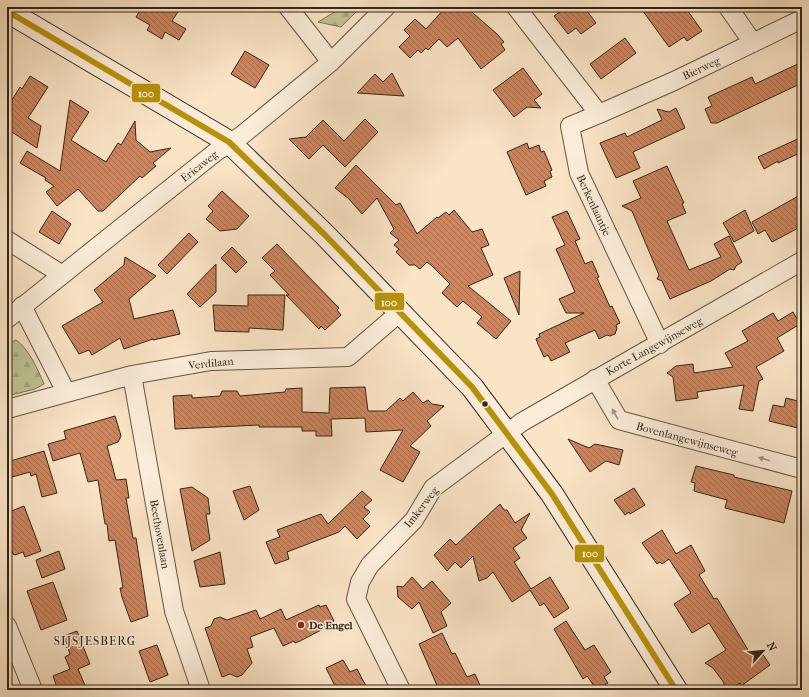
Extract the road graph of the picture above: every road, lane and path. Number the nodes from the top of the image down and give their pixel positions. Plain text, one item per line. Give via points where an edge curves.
1 (288, 7) edge
2 (386, 7) edge
3 (516, 7) edge
4 (728, 7) edge
5 (7, 11) edge
6 (802, 19) edge
7 (752, 43) junction
8 (331, 62) junction
9 (599, 114) junction
10 (229, 142) junction
11 (7, 240) edge
12 (802, 261) edge
13 (61, 274) junction
14 (22, 306) junction
15 (399, 312) junction
16 (7, 319) edge
17 (660, 344) junction
18 (132, 375) junction
19 (596, 379) junction
20 (66, 392) junction
21 (11, 408) dead end
22 (508, 433) junction
23 (802, 469) edge
24 (7, 626) edge
25 (33, 690) edge
26 (201, 690) edge
27 (401, 690) edge
28 (676, 690) edge

1 - 8 street
2 - 8 street, Ericaweg
3 - 9 street
4 - 7 street
5 - 10 main road
6 - 7 street, Bierweg
7 - 9 street, Bierweg
8 - 10 street, Ericaweg via 241,136
9 - 17 street, Berkenlaantje via 570,126 579,173
10 - 13 street, Ericaweg
10 - 15 main road via 325,234
11 - 13 street
12 - 17 street, Korte Langewijnseweg
13 - 14 street, Ericaweg
14 - 16 street, Ericaweg
14 - 20 street
15 - 18 street, Verdilaan via 348,357 211,361
15 - 22 main road via 472,387
17 - 19 street, Korte Langewijnseweg
18 - 20 street, Verdilaan
18 - 26 street, Beethovenlaan via 174,611
19 - 22 street, Korte Langewijnseweg via 522,422
23 -> 19 street, Bovenlangewijnseweg via 619,420
20 - 21 street, Verdilaan
22 - 27 street, Imkerweg via 433,488 414,520 370,565 360,582 356,599
22 - 28 main road via 552,494
24 - 25 street

